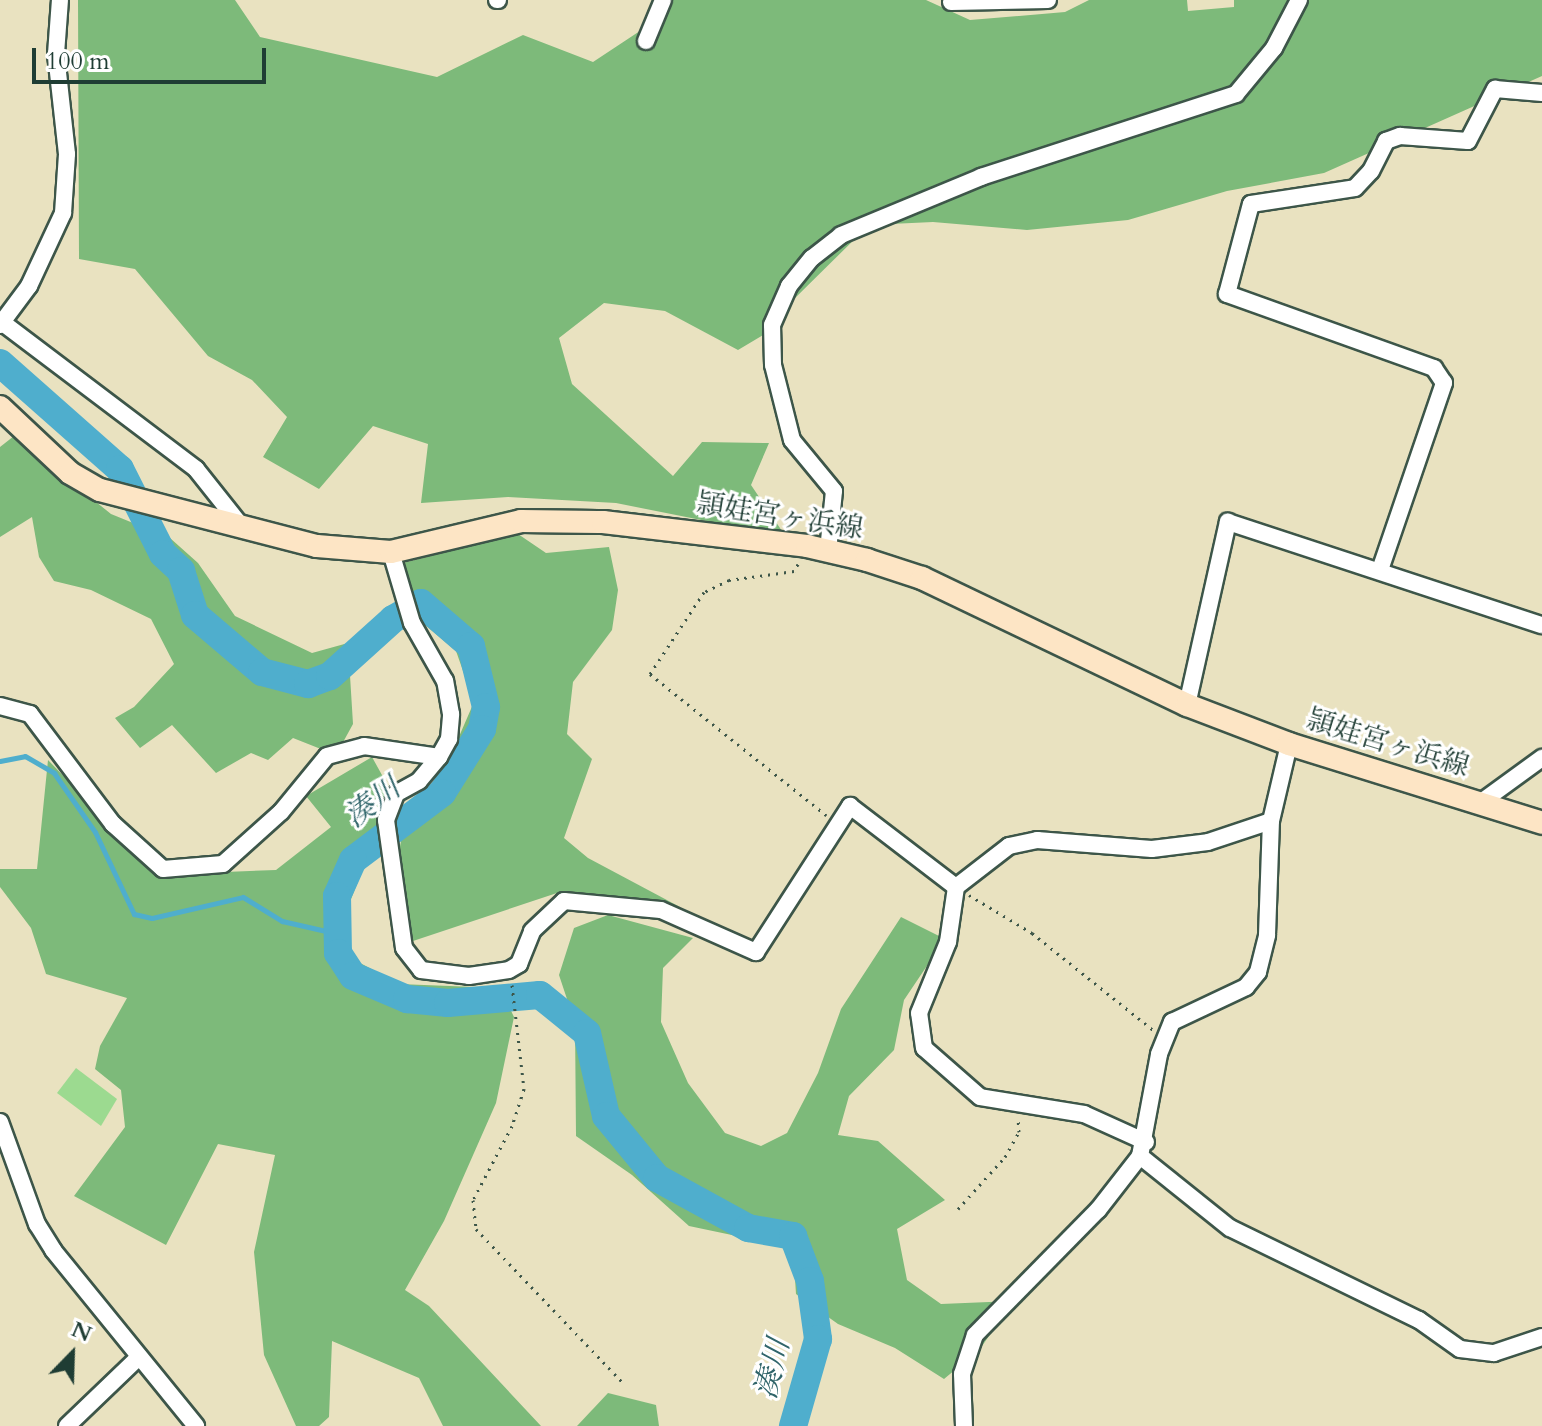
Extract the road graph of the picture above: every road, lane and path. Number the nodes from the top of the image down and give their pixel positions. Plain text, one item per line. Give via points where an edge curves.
1 (60, 0) edge
2 (663, 0) edge
3 (1048, 0) edge
4 (1299, 0) edge
5 (951, 2) dead end
6 (646, 41) dead end
7 (1542, 93) edge
8 (2, 324) edge
9 (0, 407) edge
10 (243, 528) junction
11 (817, 548) junction
12 (391, 552) junction
13 (1380, 570) junction
14 (1542, 625) edge
15 (1187, 705) junction
16 (0, 706) edge
17 (1289, 744) junction
18 (439, 757) junction
19 (1542, 758) edge
20 (1480, 803) junction
21 (1271, 821) junction
22 (1542, 823) edge
23 (838, 824) junction
24 (956, 887) junction
25 (513, 989) dead end
26 (1164, 1037) junction
27 (1017, 1105) junction
28 (0, 1123) edge
29 (1143, 1149) junction
30 (958, 1209) dead end
31 (1542, 1337) edge
32 (139, 1357) junction
33 (622, 1382) dead end
34 (67, 1426) edge
35 (196, 1426) edge
36 (964, 1426) edge

1 - 8 street via 56,54 67,154 63,213 29,286
2 - 6 street
3 - 5 street
4 - 11 street via 1274,48 1236,94 981,177 841,235 812,258 789,286 772,325 773,365 792,440 834,491
7 - 13 street via 1495,89 1468,141 1400,136 1386,141 1355,188 1251,204 1227,294 1434,368 1444,383
8 - 10 street via 196,469
9 - 10 main road, 頴娃宮ヶ浜線 via 70,473 100,490
10 - 12 main road, 頴娃宮ヶ浜線 via 317,546
11 - 12 main road, 頴娃宮ヶ浜線 via 603,522 521,521
11 - 15 main road, 頴娃宮ヶ浜線 via 922,578
11 - 23 path via 794,571 729,580 704,592 650,674
12 - 18 street via 412,623 445,681 451,714 449,739
13 - 14 street
13 - 15 street via 1228,522
15 - 17 main road, 頴娃宮ヶ浜線
16 - 18 street via 30,714 113,824 163,869 223,864 281,812 327,756 364,746
17 - 20 main road, 頴娃宮ヶ浜線
17 - 21 street
18 - 23 street via 419,781 396,794 386,820 404,948 410,963 437,974 469,976 519,964 532,931 564,901 661,910 756,952
19 - 20 street
20 - 22 main road, 頴娃宮ヶ浜線
21 - 24 street via 1208,842 1152,849 1023,843 1009,846
21 - 26 street via 1267,935 1258,972 1246,987 1186,1012
23 - 24 street via 850,806
24 - 26 path via 1032,933
24 - 27 street via 948,942 919,1013 918,1037 968,1090
25 - 33 path via 524,1089 512,1126 473,1200 476,1229
26 - 29 street
27 - 29 street via 1084,1114
27 - 30 path via 1019,1132 1005,1157
28 - 32 street via 37,1224
29 - 31 street via 1230,1228 1419,1320 1460,1349 1494,1353
29 - 36 street via 1098,1210 975,1335 962,1374
32 - 34 street
32 - 35 street

